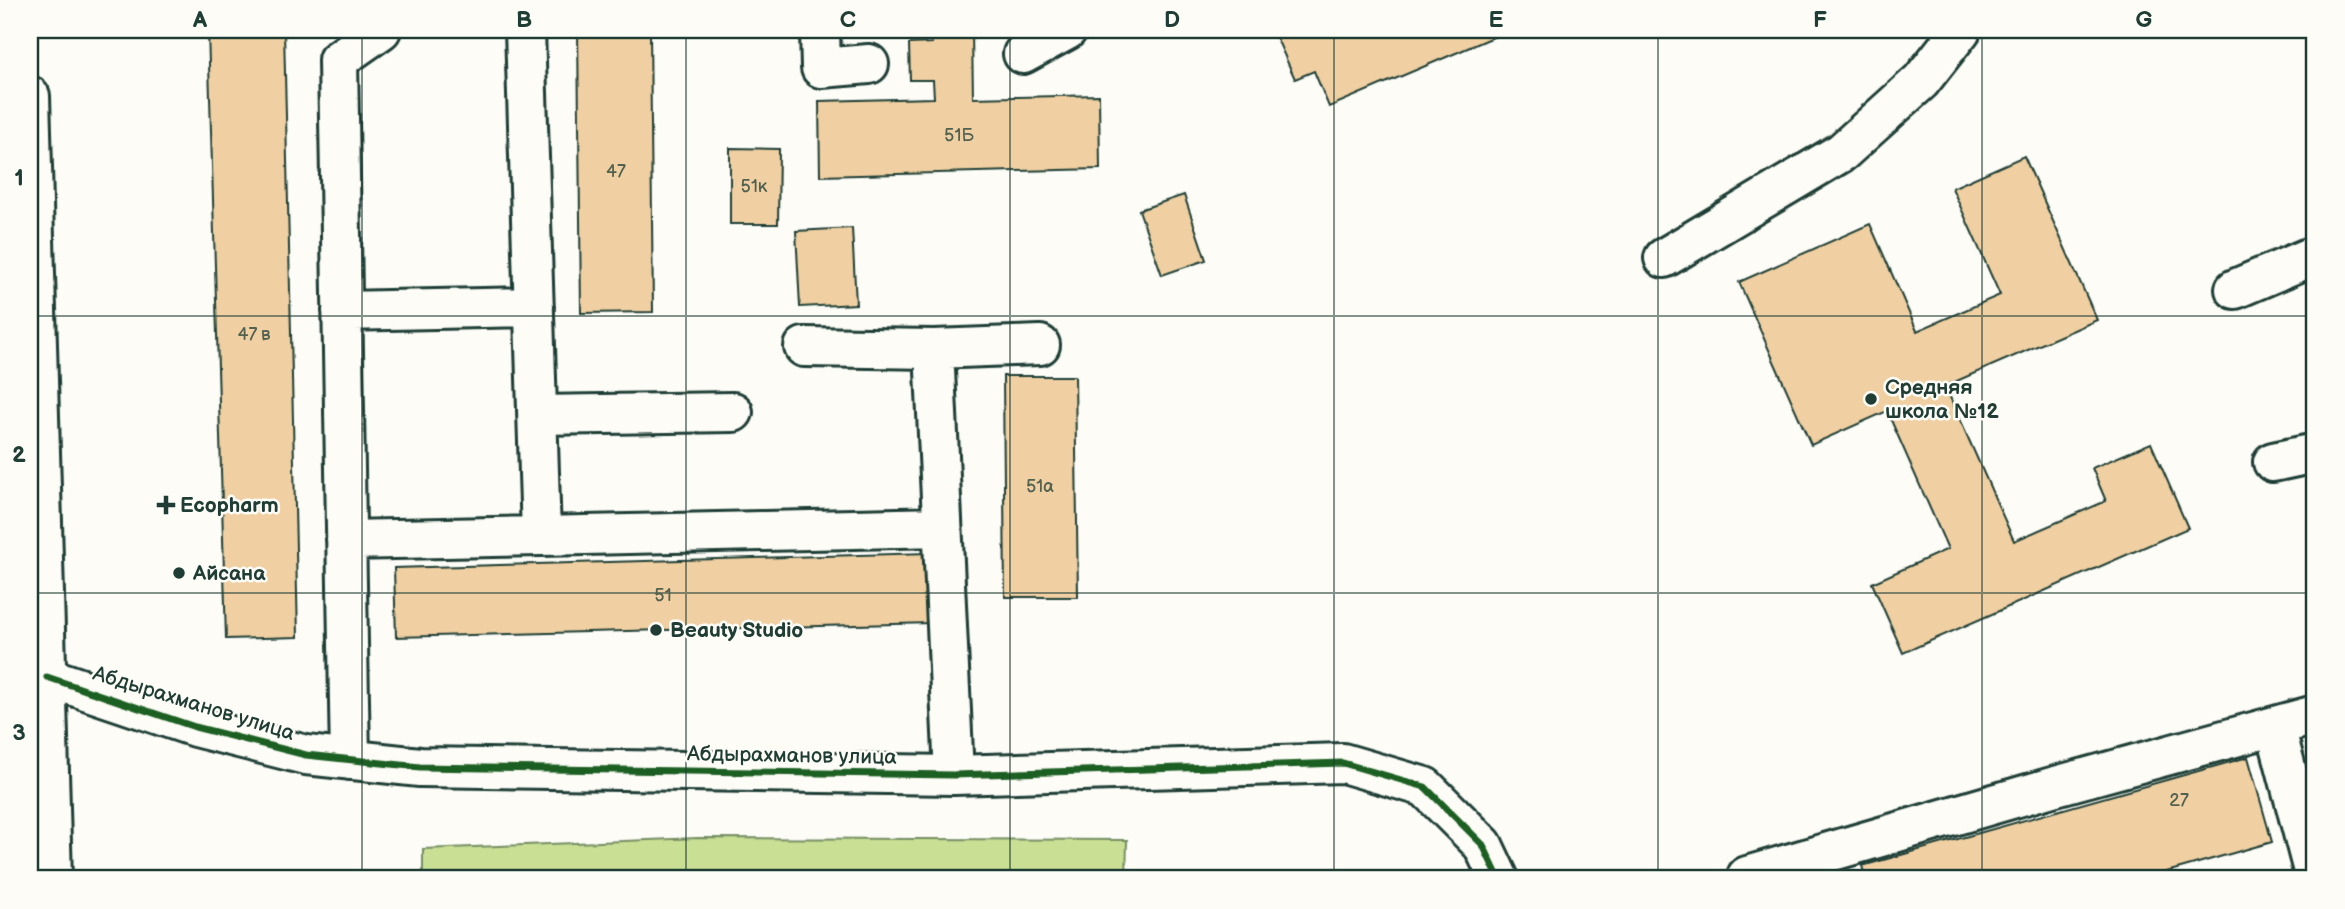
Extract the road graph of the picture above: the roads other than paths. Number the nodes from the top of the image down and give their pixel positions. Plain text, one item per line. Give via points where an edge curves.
1 (381, 30) edge
2 (525, 30) edge
3 (820, 30) edge
4 (1067, 30) edge
5 (1961, 30) edge
6 (1023, 54) dead end
7 (869, 64) dead end
8 (30, 96) edge
9 (2315, 255) edge
10 (1664, 258) dead end
11 (2235, 289) dead end
12 (534, 307) junction
13 (342, 311) junction
14 (1040, 345) dead end
15 (804, 347) dead end
16 (934, 349) junction
17 (34, 386) edge
18 (733, 412) dead end
19 (538, 415) junction
20 (2315, 453) edge
21 (2273, 462) dead end
22 (942, 527) junction
23 (541, 536) junction
24 (346, 540) junction
25 (47, 677) junction
26 (2315, 715) edge
27 (2275, 726) junction
28 (349, 760) junction
29 (954, 775) junction
30 (2306, 873) edge
31 (1740, 878) edge
32 (52, 879) edge
33 (1499, 879) edge

1 - 13 street via 338,60
2 - 12 street
3 - 7 street via 821,68
4 - 6 street
5 - 10 street via 1921,81 1842,152
8 - 17 street
9 - 11 street
12 - 13 street
12 - 19 street
13 - 24 street
14 - 16 street
15 - 16 street
16 - 22 street
17 - 25 street
18 - 19 street
19 - 23 street
20 - 21 street
22 - 23 street
22 - 29 street
23 - 24 street
24 - 28 street
25 - 28 street, Абдырахманов улица via 195,727 306,755
25 - 32 street
26 - 27 street
27 - 30 street
27 - 31 street
28 - 29 street, Абдырахманов улица via 420,767
29 - 33 street, Абдырахманов улица via 1343,762 1425,787 1483,845

